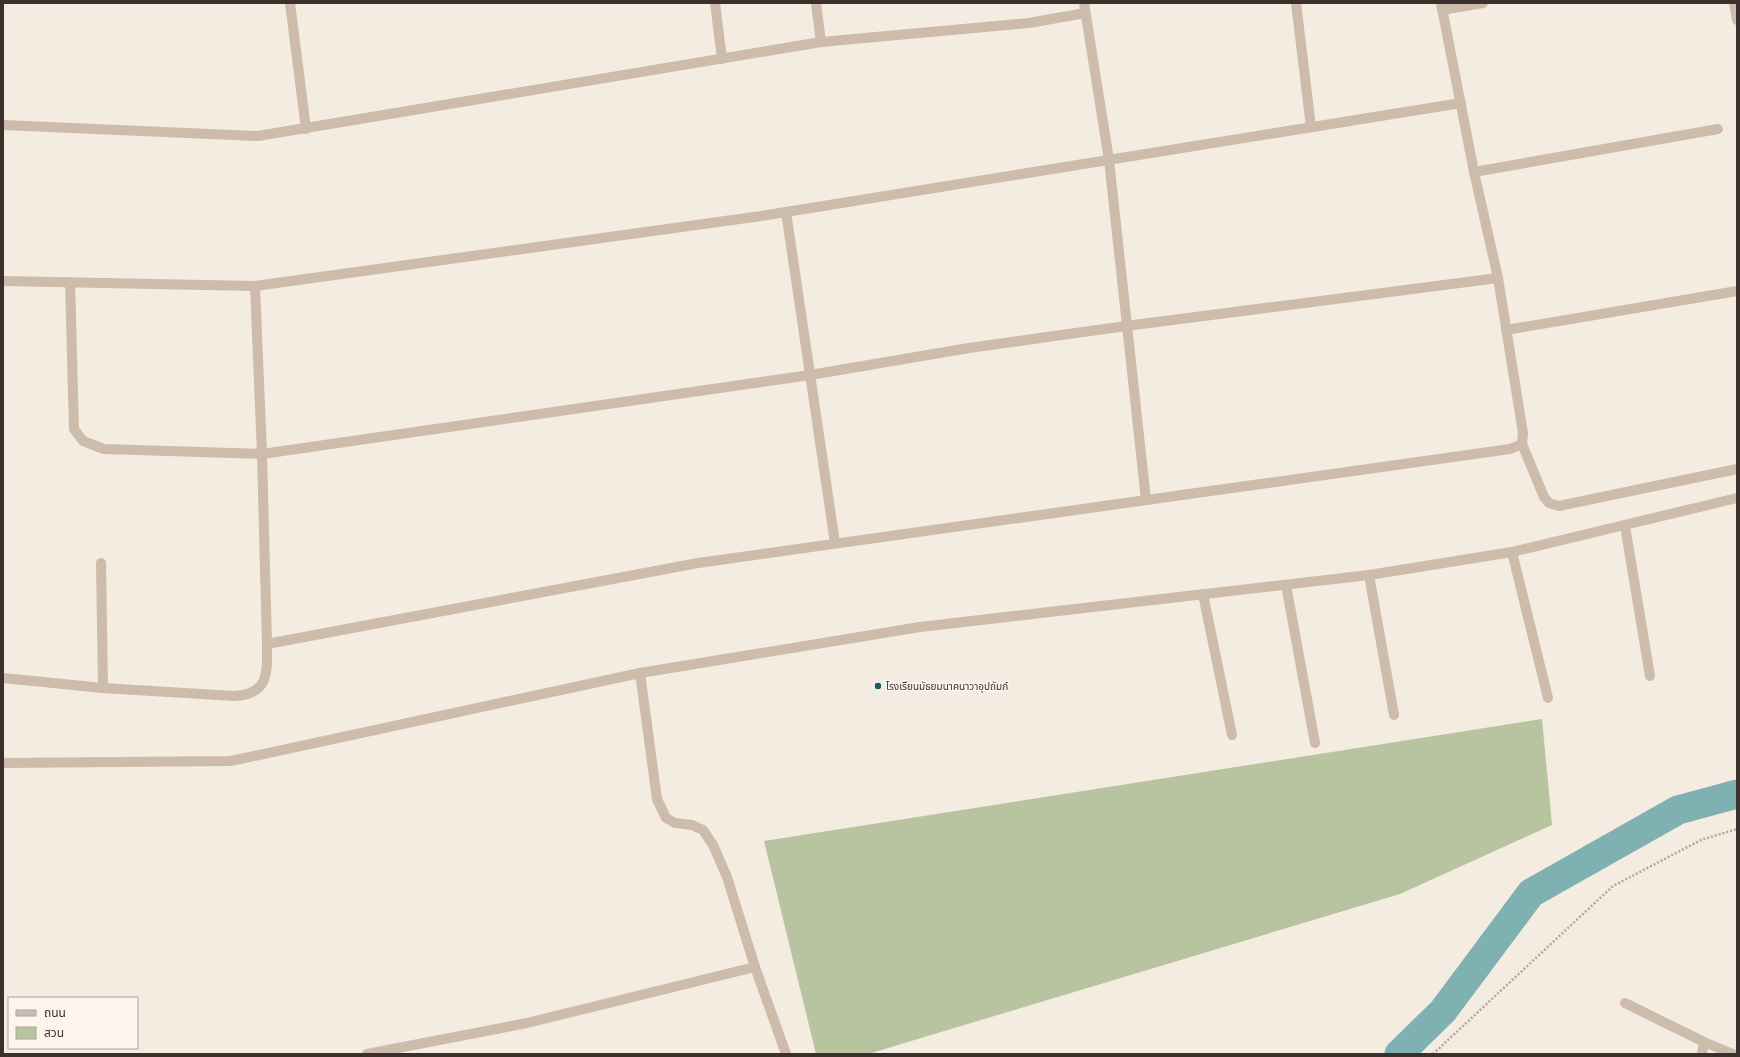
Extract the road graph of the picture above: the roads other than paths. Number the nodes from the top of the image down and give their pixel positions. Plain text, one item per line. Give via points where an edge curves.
1 (290, 3) edge
2 (715, 3) edge
3 (816, 3) edge
4 (1296, 3) edge
5 (1483, 3) edge
6 (1734, 3) edge
7 (1442, 7) edge
8 (1085, 8) edge
9 (1737, 20) edge
10 (820, 42) junction
11 (722, 59) junction
12 (1461, 103) junction
13 (3, 125) edge
14 (1311, 127) junction
15 (306, 129) junction
16 (1718, 129) dead end
17 (1109, 160) junction
18 (1474, 172) junction
19 (786, 212) junction
20 (1498, 278) junction
21 (3, 281) edge
22 (70, 282) junction
23 (255, 286) junction
24 (1737, 291) edge
25 (1126, 326) junction
26 (1506, 330) junction
27 (810, 375) junction
28 (1522, 444) junction
29 (262, 454) junction
30 (1737, 469) edge
31 (1737, 498) edge
32 (1146, 500) junction
33 (1625, 526) junction
34 (835, 543) junction
35 (1512, 552) junction
36 (101, 563) dead end
37 (1369, 575) junction
38 (1286, 585) junction
39 (1204, 594) junction
40 (267, 644) junction
41 (640, 673) junction
42 (1650, 676) dead end
43 (3, 678) edge
44 (103, 688) junction
45 (1548, 698) dead end
46 (1394, 715) dead end
47 (1232, 735) dead end
48 (1315, 743) dead end
49 (3, 763) edge
50 (755, 967) junction
51 (1625, 1003) dead end
52 (1704, 1042) junction
53 (367, 1054) edge
54 (786, 1054) edge
55 (1702, 1054) edge
56 (1733, 1054) edge

1 - 15 street
2 - 11 street
3 - 10 street
4 - 14 street
5 - 7 street
6 - 9 street
7 - 12 street
8 - 10 street via 1029,23
8 - 17 street
10 - 11 street
11 - 15 street
12 - 14 street
12 - 18 street
13 - 15 street via 258,136
14 - 17 street
16 - 18 street
17 - 19 street
17 - 25 street
18 - 20 street
19 - 23 street
19 - 27 street
20 - 25 street
20 - 26 street
21 - 22 street
22 - 23 street
22 - 29 street via 74,429 83,441 104,449
23 - 29 street
24 - 26 street
25 - 27 street via 968,348
25 - 32 street
26 - 28 street via 1523,433
27 - 29 street
27 - 34 street
28 - 30 street via 1544,497 1549,503 1559,506
28 - 32 street via 1510,449
29 - 40 street
31 - 33 street
32 - 34 street
33 - 35 street
33 - 42 street
34 - 40 street via 698,563
35 - 37 street
35 - 45 street
36 - 44 street
37 - 38 street
37 - 46 street
38 - 39 street
38 - 48 street
39 - 41 street via 920,626
39 - 47 street
40 - 44 street via 267,674 263,684 246,696
41 - 49 street via 231,761
41 - 50 street via 657,800 666,818 703,830 713,845 727,877
43 - 44 street
50 - 53 street via 527,1023
50 - 54 street
51 - 52 street
52 - 55 street
52 - 56 street

